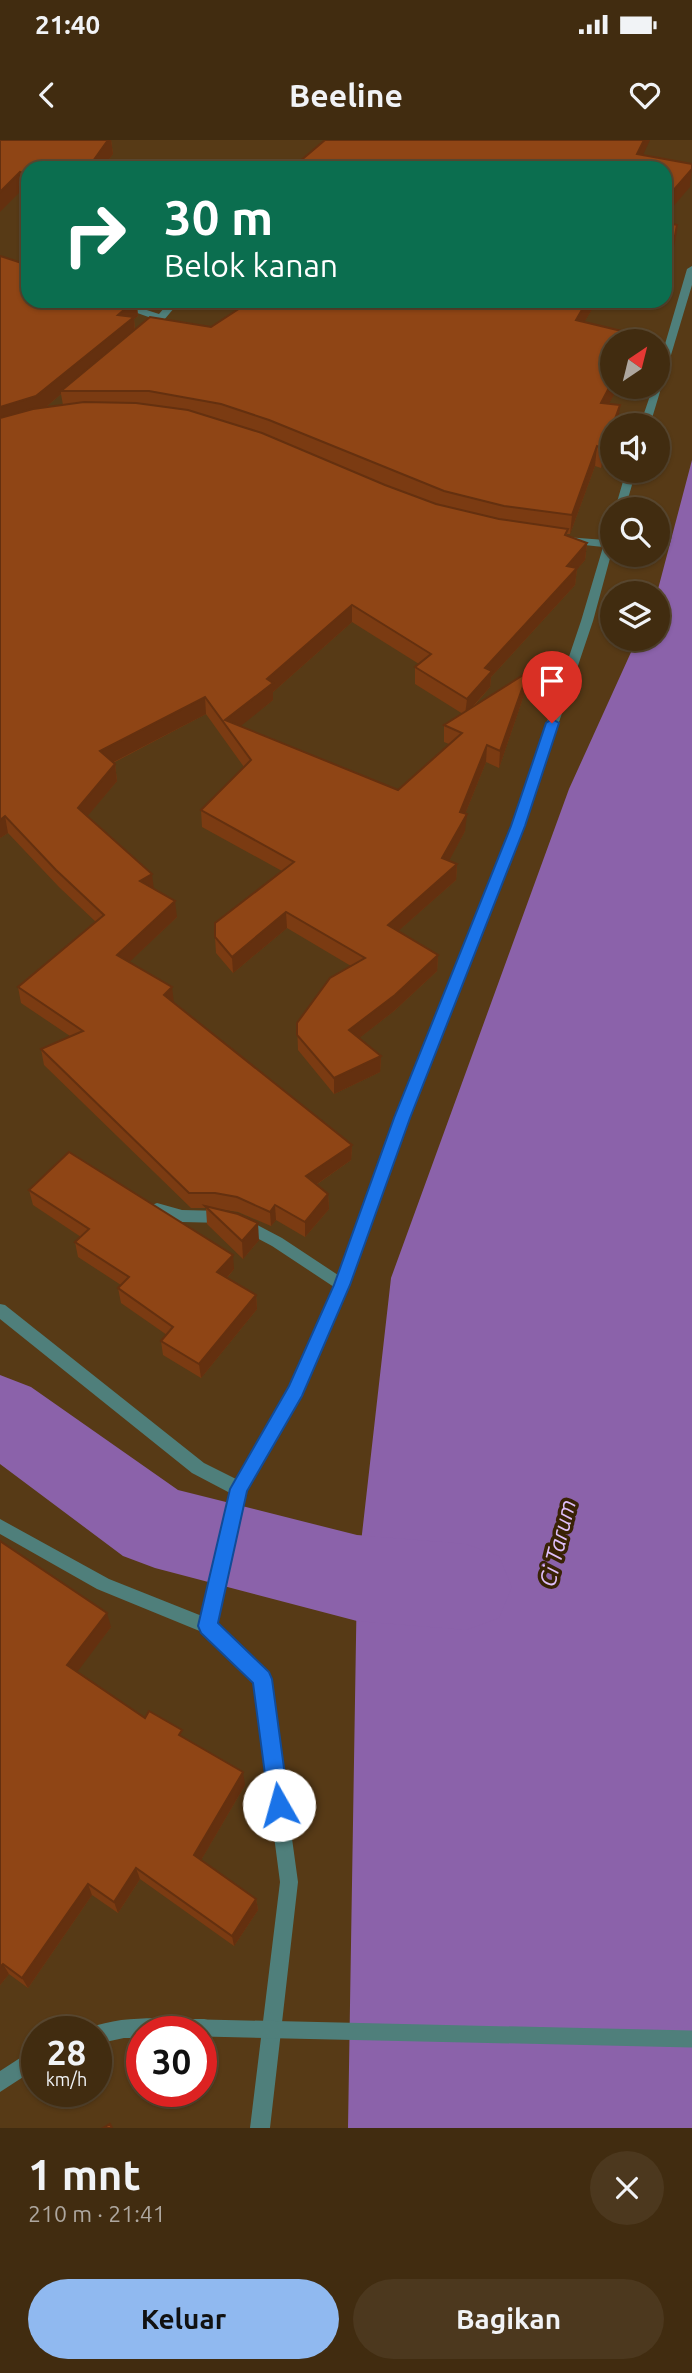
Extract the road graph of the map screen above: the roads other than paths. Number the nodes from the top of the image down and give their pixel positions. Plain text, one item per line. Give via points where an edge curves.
1 (692, 269) edge
2 (132, 308) edge
3 (169, 308) edge
4 (161, 317) junction
5 (137, 341) edge
6 (670, 345) edge
7 (548, 538) edge
8 (600, 539) edge
9 (602, 567) edge
10 (157, 1209) edge
11 (342, 1285) junction
12 (0, 1310) edge
13 (239, 1489) junction
14 (0, 1526) edge
15 (208, 1626) junction
16 (112, 2032) edge
17 (692, 2039) edge
18 (21, 2068) edge
19 (0, 2083) edge
20 (260, 2128) edge

1 - 6 street
2 - 4 street
3 - 4 street
4 - 5 street
7 - 8 street
9 - 11 street via 518,826 402,1118
10 - 11 street via 171,1216 228,1218 246,1225
11 - 13 street via 296,1391
12 - 13 street via 198,1468
13 - 15 street
14 - 15 street via 103,1584
15 - 20 street via 262,1679 289,1882
16 - 17 street, bridge via 204,2028
18 - 19 street

